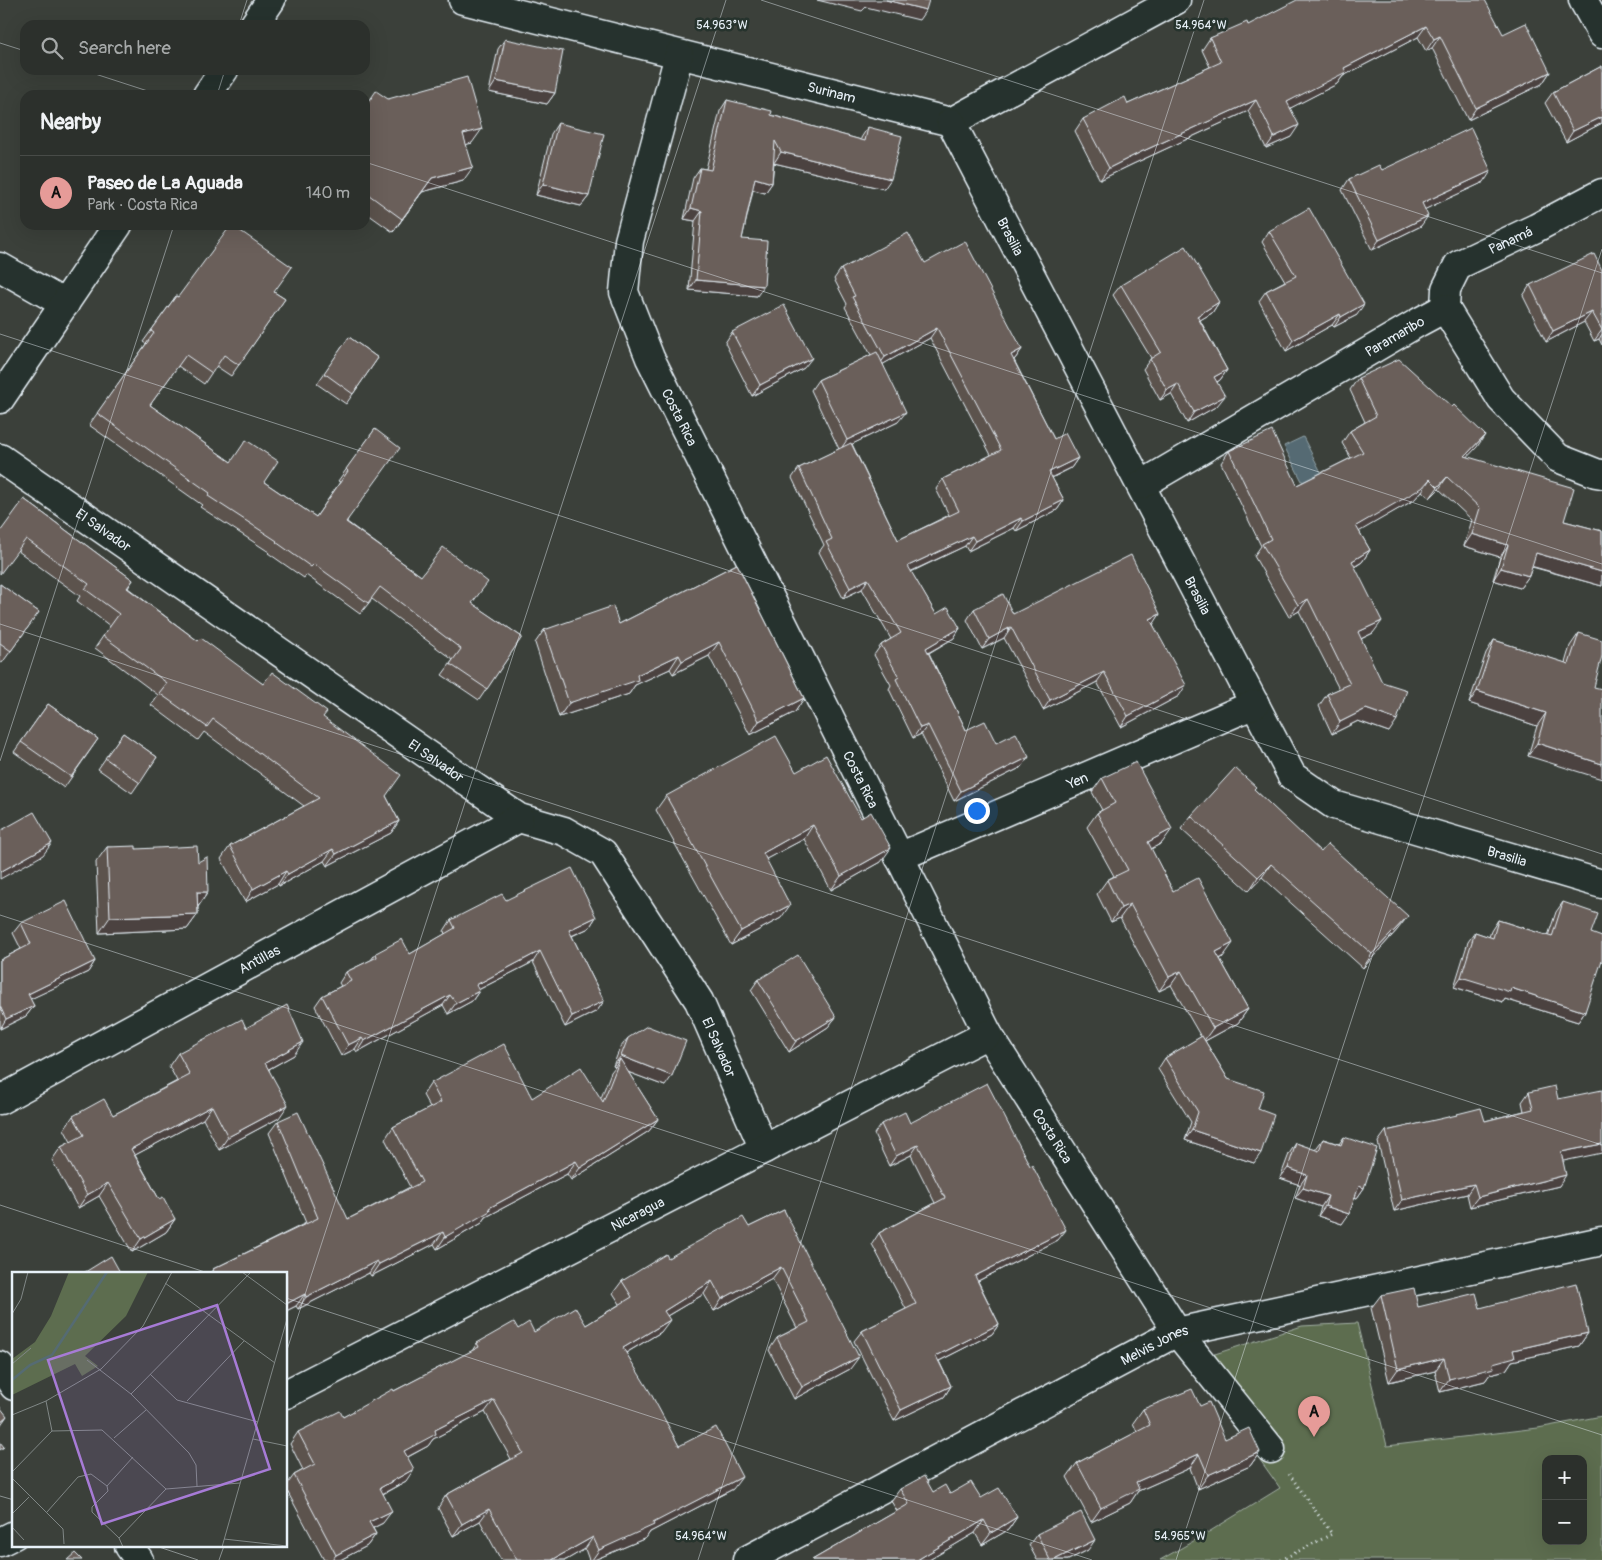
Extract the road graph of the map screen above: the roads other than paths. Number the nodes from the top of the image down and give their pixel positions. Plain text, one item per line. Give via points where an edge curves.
1 (271, 0) edge
2 (463, 0) edge
3 (1176, 0) edge
4 (1584, 0) edge
5 (257, 20) edge
6 (1602, 34) edge
7 (679, 55) junction
8 (221, 75) edge
9 (210, 90) edge
10 (952, 122) junction
11 (1602, 193) edge
12 (115, 230) edge
13 (0, 266) edge
14 (65, 304) junction
15 (1445, 308) junction
16 (0, 399) edge
17 (0, 458) edge
18 (1602, 474) edge
19 (1141, 486) junction
20 (1255, 704) junction
21 (519, 818) junction
22 (899, 857) junction
23 (1602, 884) edge
24 (988, 1034) junction
25 (0, 1100) edge
26 (764, 1150) junction
27 (1602, 1241) edge
28 (1176, 1332) junction
29 (0, 1366) edge
30 (12, 1383) edge
31 (288, 1393) edge
32 (1271, 1449) road end
33 (12, 1535) edge
34 (0, 1542) edge
35 (130, 1548) edge
36 (139, 1560) edge
37 (748, 1560) edge

1 - 5 street
2 - 7 street, Surinam
3 - 10 street
4 - 6 street
7 - 10 street, Surinam
7 - 22 street, Costa Rica via 629,241 624,292 650,358
8 - 9 street
10 - 19 street, Brasilia
11 - 15 street, Panamá via 1458,265 1446,289
12 - 14 street
13 - 14 street
14 - 16 street
15 - 18 street via 1501,399 1529,429 1558,458
15 - 19 street, Paramaribo
17 - 21 street, El Salvador
19 - 20 street, Brasilia
20 - 22 street, Yen
20 - 23 street, Brasilia via 1292,776 1334,805
21 - 25 street, Antillas
21 - 26 street, El Salvador via 564,831 603,853 699,1001
22 - 24 street, Costa Rica
24 - 26 street, Nicaragua
24 - 28 street, Costa Rica
26 - 31 street, Nicaragua
27 - 28 street, Melvis Jones
28 - 32 street, Costa Rica
28 - 37 street, Melvis Jones
29 - 30 street
33 - 34 street
35 - 36 street

